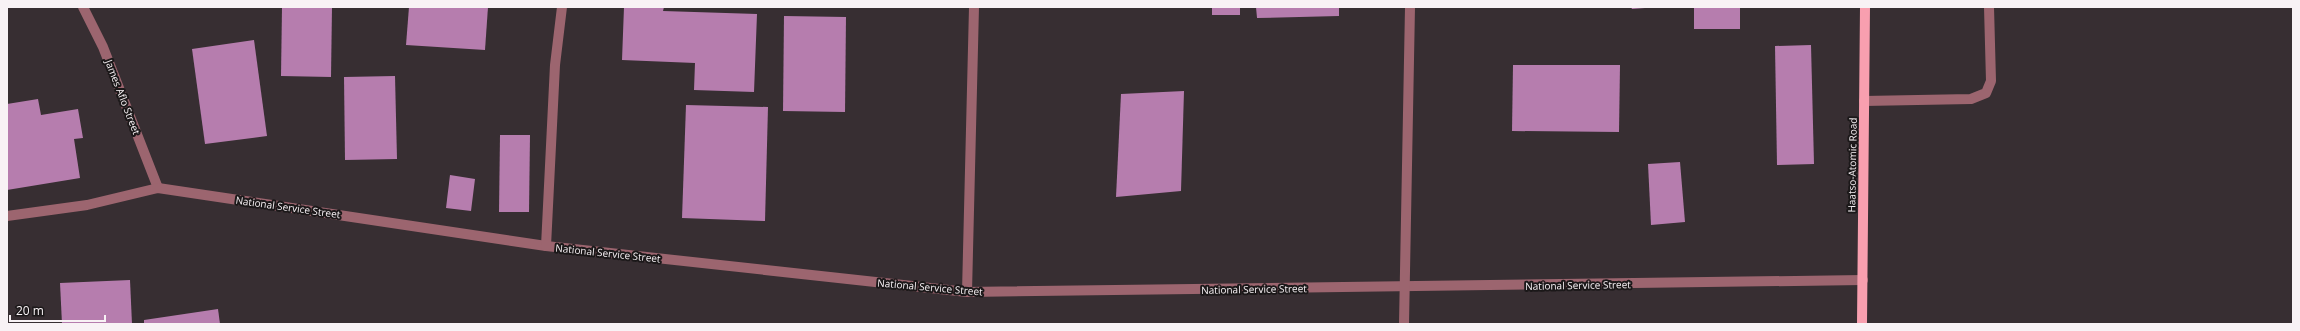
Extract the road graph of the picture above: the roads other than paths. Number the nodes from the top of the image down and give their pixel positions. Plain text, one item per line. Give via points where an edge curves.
1 (83, 7) edge
2 (562, 7) edge
3 (974, 7) edge
4 (1410, 7) edge
5 (1865, 7) edge
6 (1989, 7) edge
7 (1864, 101) junction
8 (158, 188) junction
9 (7, 216) edge
10 (546, 246) junction
11 (1863, 280) junction
12 (1405, 287) junction
13 (967, 292) junction
14 (1404, 324) edge
15 (1862, 324) edge

1 - 8 street, James Aflo Street via 103,47
2 - 10 street via 555,65
3 - 13 street
4 - 12 street
5 - 7 main road, Haatso-Atomic Road
6 - 7 street via 1991,82 1986,93 1971,99
7 - 11 main road, Haatso-Atomic Road
8 - 9 street, National Service Street via 87,205
8 - 10 street, National Service Street
10 - 13 street, National Service Street
11 - 12 street, National Service Street
11 - 15 main road, Haatso-Atomic Road
12 - 13 street, National Service Street
12 - 14 street

